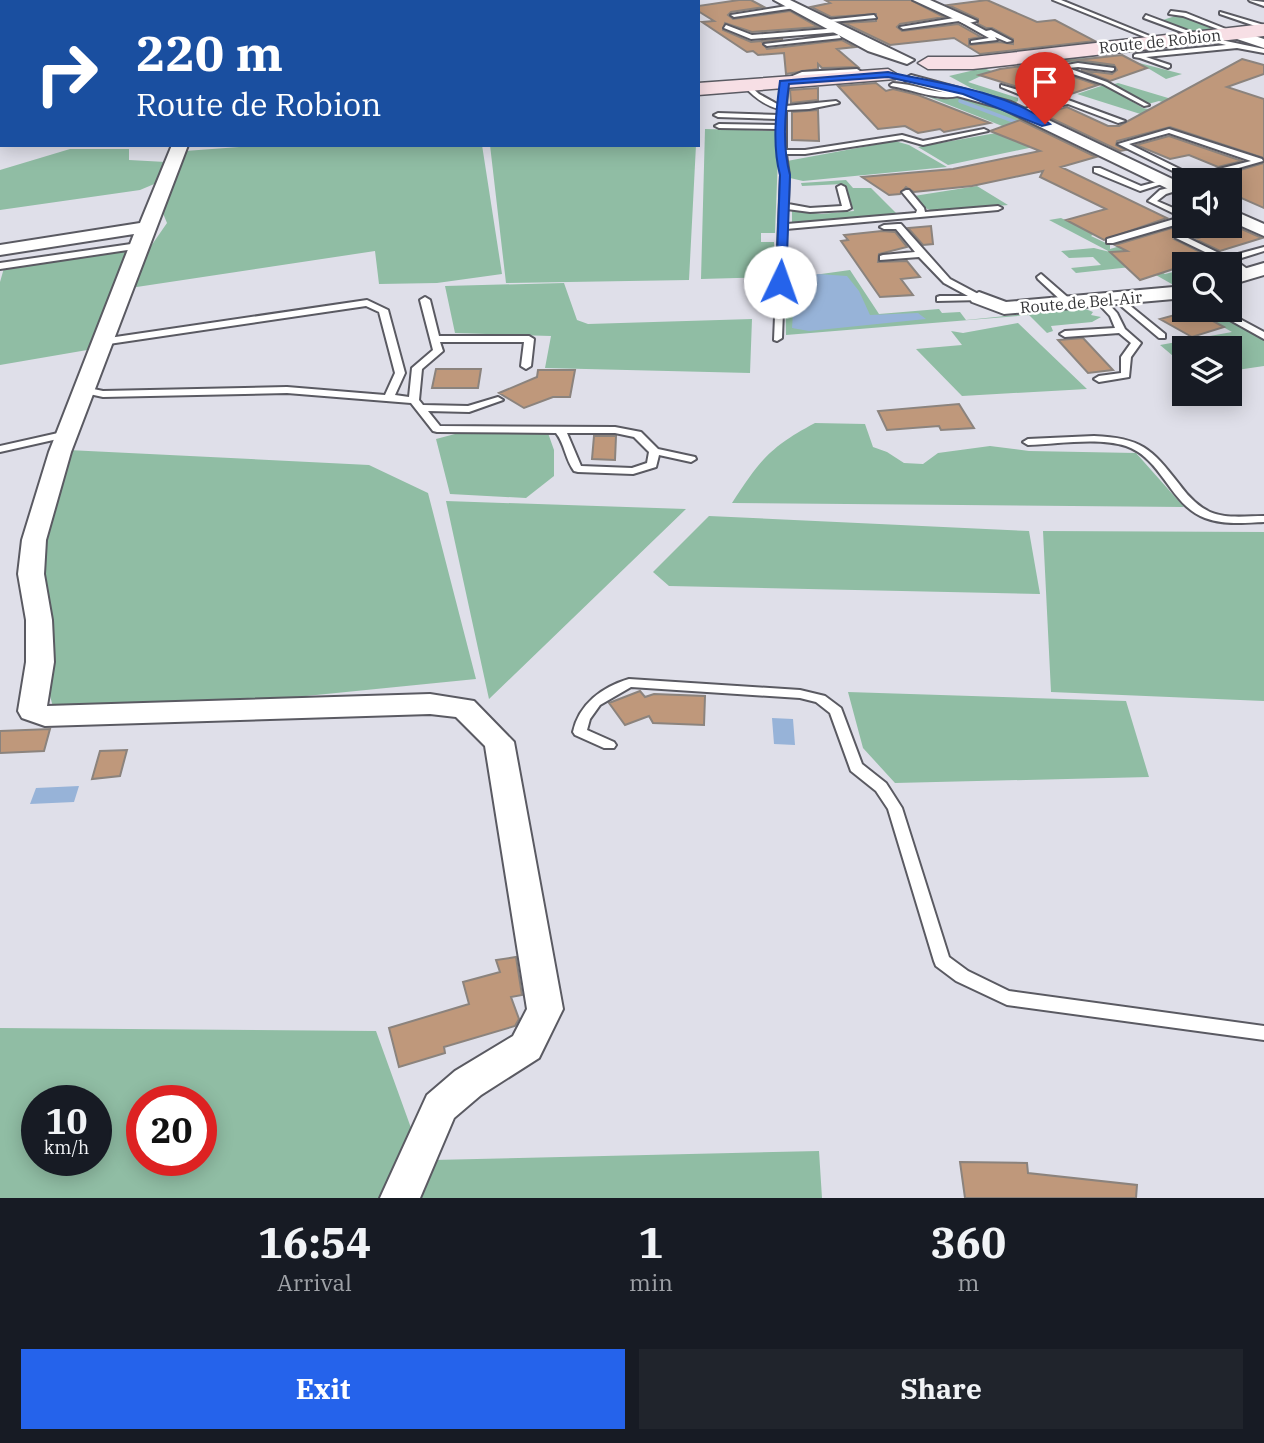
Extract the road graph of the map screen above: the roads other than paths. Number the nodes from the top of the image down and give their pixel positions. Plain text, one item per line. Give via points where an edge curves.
1 (780, 0) edge
2 (919, 0) edge
3 (1056, 0) edge
4 (1071, 0) edge
5 (1252, 0) edge
6 (799, 4) edge
7 (1264, 4) edge
8 (851, 7) dead end
9 (1171, 13) dead end
10 (1222, 13) dead end
11 (734, 15) dead end
12 (874, 17) dead end
13 (1146, 17) dead end
14 (817, 20) junction
15 (965, 20) junction
16 (726, 27) dead end
17 (903, 27) dead end
18 (1264, 28) edge
19 (844, 33) junction
20 (1200, 37) junction
21 (1235, 40) junction
22 (973, 41) dead end
23 (1009, 41) dead end
24 (1162, 41) junction
25 (1264, 44) edge
26 (750, 46) dead end
27 (1264, 51) edge
28 (1041, 55) junction
29 (1168, 66) dead end
30 (1060, 68) junction
31 (1112, 69) dead end
32 (933, 70) junction
33 (857, 71) junction
34 (895, 71) junction
35 (818, 78) junction
36 (787, 81) junction
37 (746, 85) junction
38 (1003, 86) dead end
39 (700, 89) edge
40 (962, 91) junction
41 (836, 103) dead end
42 (1146, 106) dead end
43 (1025, 111) junction
44 (718, 115) dead end
45 (782, 117) junction
46 (1121, 121) dead end
47 (719, 126) dead end
48 (984, 131) dead end
49 (179, 147) edge
50 (782, 152) junction
51 (1173, 168) edge
52 (1231, 168) edge
53 (1097, 170) dead end
54 (1172, 183) edge
55 (1172, 186) edge
56 (841, 187) dead end
57 (1172, 188) edge
58 (906, 192) dead end
59 (784, 206) junction
60 (998, 208) dead end
61 (1172, 211) edge
62 (920, 216) junction
63 (1242, 220) edge
64 (1172, 222) edge
65 (783, 226) junction
66 (852, 230) dead end
67 (1264, 231) edge
68 (142, 236) junction
69 (1180, 238) edge
70 (1111, 241) dead end
71 (0, 250) edge
72 (921, 254) junction
73 (883, 258) dead end
74 (0, 266) edge
75 (1246, 266) edge
76 (1041, 277) dead end
77 (1172, 293) edge
78 (979, 298) junction
79 (940, 299) dead end
80 (1108, 299) junction
81 (425, 300) dead end
82 (1069, 303) junction
83 (1239, 322) edge
84 (1121, 330) junction
85 (1065, 334) dead end
86 (1162, 336) dead end
87 (1264, 336) edge
88 (778, 338) dead end
89 (435, 339) junction
90 (102, 342) junction
91 (526, 366) dead end
92 (1099, 379) dead end
93 (83, 390) junction
94 (389, 398) junction
95 (498, 400) dead end
96 (416, 404) junction
97 (561, 431) junction
98 (67, 434) junction
99 (1028, 442) dead end
100 (0, 449) edge
101 (654, 451) junction
102 (691, 459) dead end
103 (1264, 519) edge
104 (609, 745) dead end
105 (1264, 1033) edge
106 (400, 1198) edge

1 - 6 street
2 - 15 street
3 - 24 lane
4 - 24 lane
5 - 7 lane
6 - 11 lane
6 - 14 street
8 - 14 lane via 854,14
9 - 21 lane via 1184,14
10 - 18 lane
12 - 14 lane
13 - 20 lane
14 - 19 street
15 - 17 lane
15 - 22 lane via 995,39
15 - 23 lane
16 - 19 lane via 751,37
18 - 21 main road, Route de Robion
19 - 26 lane
19 - 34 street via 873,48
20 - 21 main road, Route de Robion
20 - 24 main road, Route de Robion
21 - 25 street
21 - 27 lane
21 - 29 lane via 1136,56
24 - 28 main road, Route de Robion
28 - 30 lane
28 - 32 main road, Route de Robion
30 - 31 lane
30 - 42 lane via 1104,83
32 - 34 main road, Route de Robion
32 - 40 street
33 - 34 main road
33 - 35 main road
33 - 36 lane via 802,75
34 - 35 main road
34 - 40 street
35 - 36 main road
36 - 37 main road
36 - 45 lane
37 - 39 main road
37 - 45 lane
38 - 43 lane via 1037,97 1040,101
40 - 43 street
41 - 45 lane
43 - 46 lane via 1068,102
43 - 54 street
44 - 45 lane
45 - 47 lane
45 - 50 lane
48 - 50 lane via 923,143 902,137
49 - 68 street
50 - 59 lane
51 - 52 lane via 1122,144 1169,131 1259,160
53 - 55 lane via 1140,188
56 - 59 lane via 846,208
57 - 61 lane via 1152,201
58 - 62 lane via 921,210
59 - 65 lane
60 - 62 lane
62 - 65 lane
63 - 67 street
64 - 70 lane
65 - 88 lane
66 - 72 lane via 898,226
68 - 71 street
68 - 74 lane
68 - 90 street
69 - 75 lane
72 - 73 lane
72 - 78 lane via 947,281
76 - 82 lane
77 - 80 street, Route de Bel-Air
78 - 79 lane
78 - 82 street, Route de Bel-Air via 1004,308
80 - 82 street, Route de Bel-Air
80 - 84 lane
80 - 86 lane
81 - 89 lane
83 - 87 lane
84 - 85 lane
84 - 92 lane via 1136,343 1126,357 1126,375
89 - 91 lane via 529,339
89 - 96 lane via 438,351 418,368
90 - 93 street
90 - 94 lane via 367,303 383,310 400,373
93 - 94 lane via 103,394 287,390
93 - 98 street
94 - 96 lane
95 - 96 lane via 469,409
96 - 97 lane via 436,429
97 - 101 lane via 637,434
97 - 101 lane via 568,438 570,461 578,469 633,471 652,466
98 - 100 lane
98 - 106 street via 33,551 40,662 32,712 45,716 429,704 464,708 499,743 545,1009 526,1047 468,1083 440,1107
99 - 103 lane via 1132,444 1144,451 1197,510 1207,515
101 - 102 lane
104 - 105 lane via 580,732 583,718 595,702 629,683 820,699 836,711 856,767 881,787 895,808 942,961 1007,998

